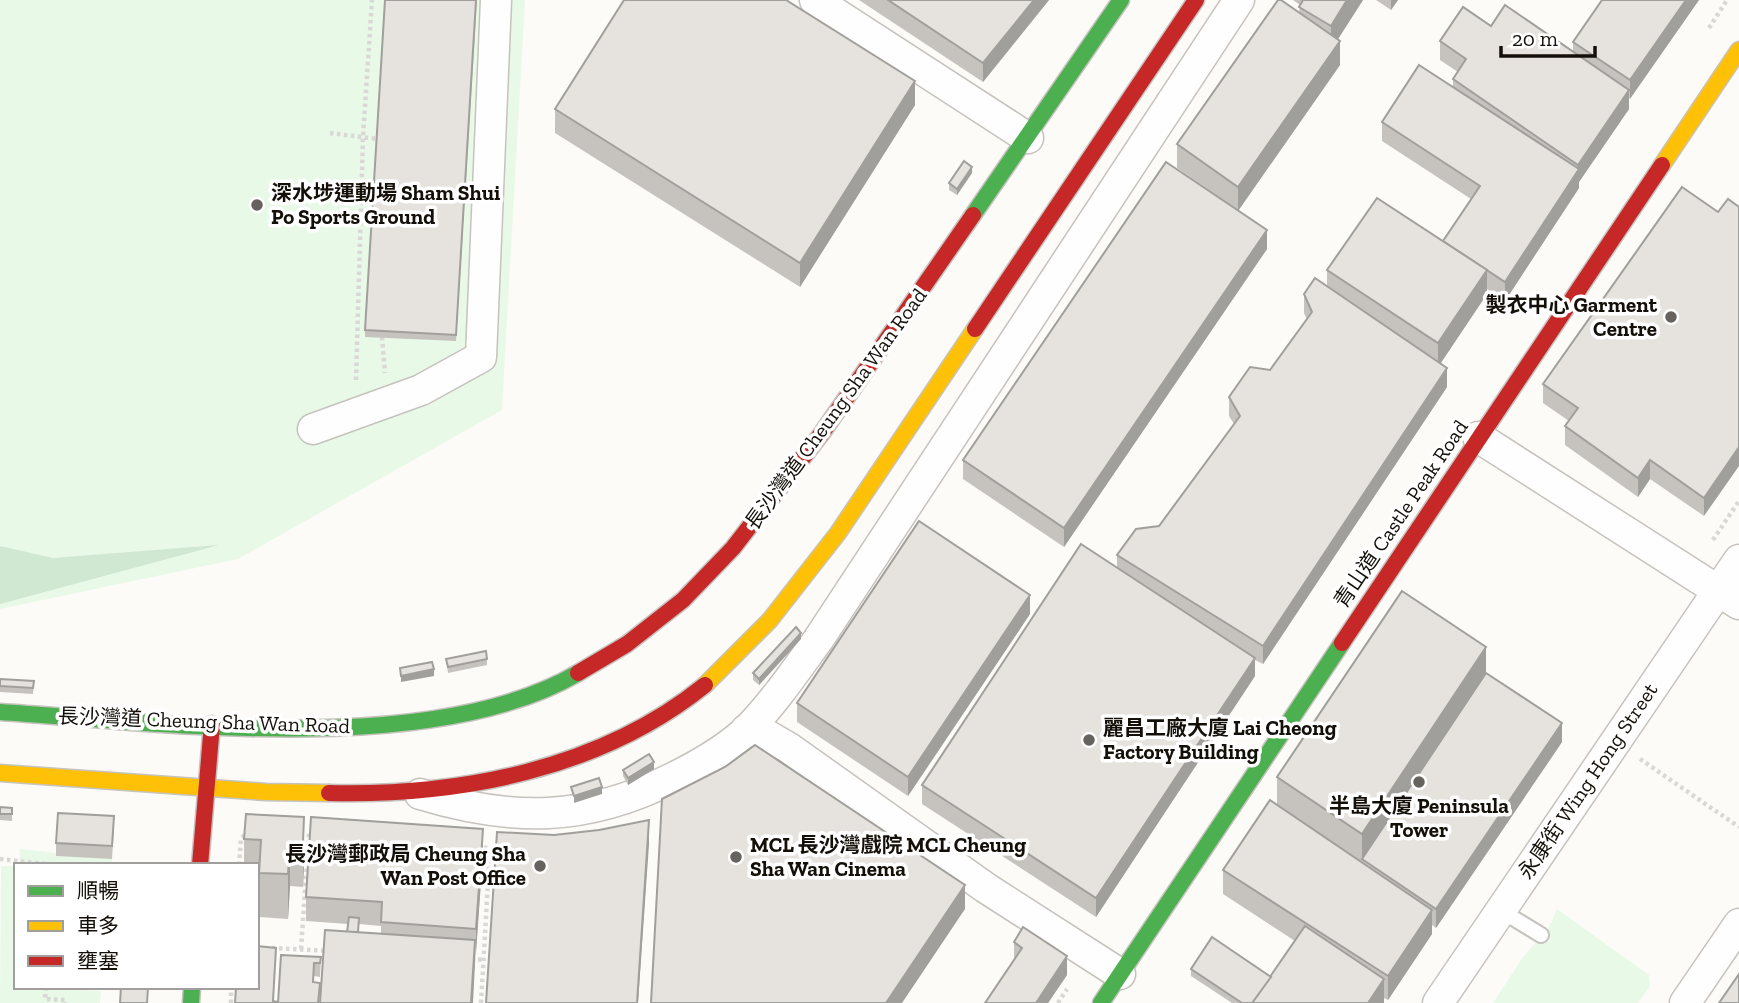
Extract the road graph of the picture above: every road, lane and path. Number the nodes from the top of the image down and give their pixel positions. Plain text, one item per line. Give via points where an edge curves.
1 (372, 0) edge
2 (496, 0) edge
3 (815, 0) edge
4 (1121, 0) edge
5 (1196, 0) edge
6 (1239, 0) edge
7 (1727, 0) edge
8 (1704, 35) dead end
9 (1739, 50) edge
10 (330, 133) dead end
11 (363, 137) junction
12 (1028, 138) junction
13 (377, 139) edge
14 (355, 412) junction
15 (313, 429) dead end
16 (1478, 437) junction
17 (1739, 502) edge
18 (1708, 547) dead end
19 (1739, 559) edge
20 (1728, 597) edge
21 (0, 712) edge
22 (212, 724) junction
23 (746, 730) junction
24 (1636, 757) dead end
25 (0, 773) edge
26 (207, 788) junction
27 (413, 792) junction
28 (1739, 827) edge
29 (309, 833) edge
30 (490, 849) dead end
31 (239, 854) dead end
32 (0, 859) edge
33 (37, 863) edge
34 (200, 863) edge
35 (239, 863) edge
36 (1500, 911) junction
37 (1739, 924) edge
38 (1541, 935) dead end
39 (268, 947) edge
40 (301, 949) junction
41 (340, 951) edge
42 (458, 958) edge
43 (484, 960) junction
44 (1120, 974) junction
45 (46, 989) edge
46 (65, 1003) edge
47 (481, 1003) edge
48 (1101, 1003) edge
49 (1438, 1003) edge
50 (1685, 1003) edge

1 - 11 path
2 - 14 street via 481,357 421,390
3 - 12 street
4 - 12 main road, 長沙灣道 Cheung Sha Wan Road
5 - 27 main road via 878,475 776,615 733,661 689,697 593,752 553,768 500,780
6 - 23 street via 825,629 775,700
7 - 8 path
9 - 16 main road, 青山道 Castle Peak Road
10 - 11 path
11 - 13 path
11 - 14 path
12 - 22 main road, 長沙灣道 Cheung Sha Wan Road via 770,506 684,601 634,640 582,673 499,705 456,715 331,729
14 - 15 street
16 - 20 street
16 - 44 main road, 青山道 Castle Peak Road
17 - 18 path
19 - 20 street, 永康街 Wing Hong Street
20 - 36 street, 永康街 Wing Hong Street
21 - 22 main road, 長沙灣道 Cheung Sha Wan Road
22 - 26 main road
23 - 27 street via 691,769 654,788 582,811 494,812
23 - 44 street via 765,734 789,748 986,888
24 - 28 path
25 - 26 main road
26 - 27 main road
26 - 34 main road
29 - 40 path
30 - 43 path
31 - 35 path
32 - 33 path
36 - 38 lane
36 - 49 street, 永康街 Wing Hong Street
37 - 50 street
39 - 40 path
40 - 41 path
42 - 43 path
43 - 47 path
44 - 48 main road, 青山道 Castle Peak Road
45 - 46 path via 45,999

